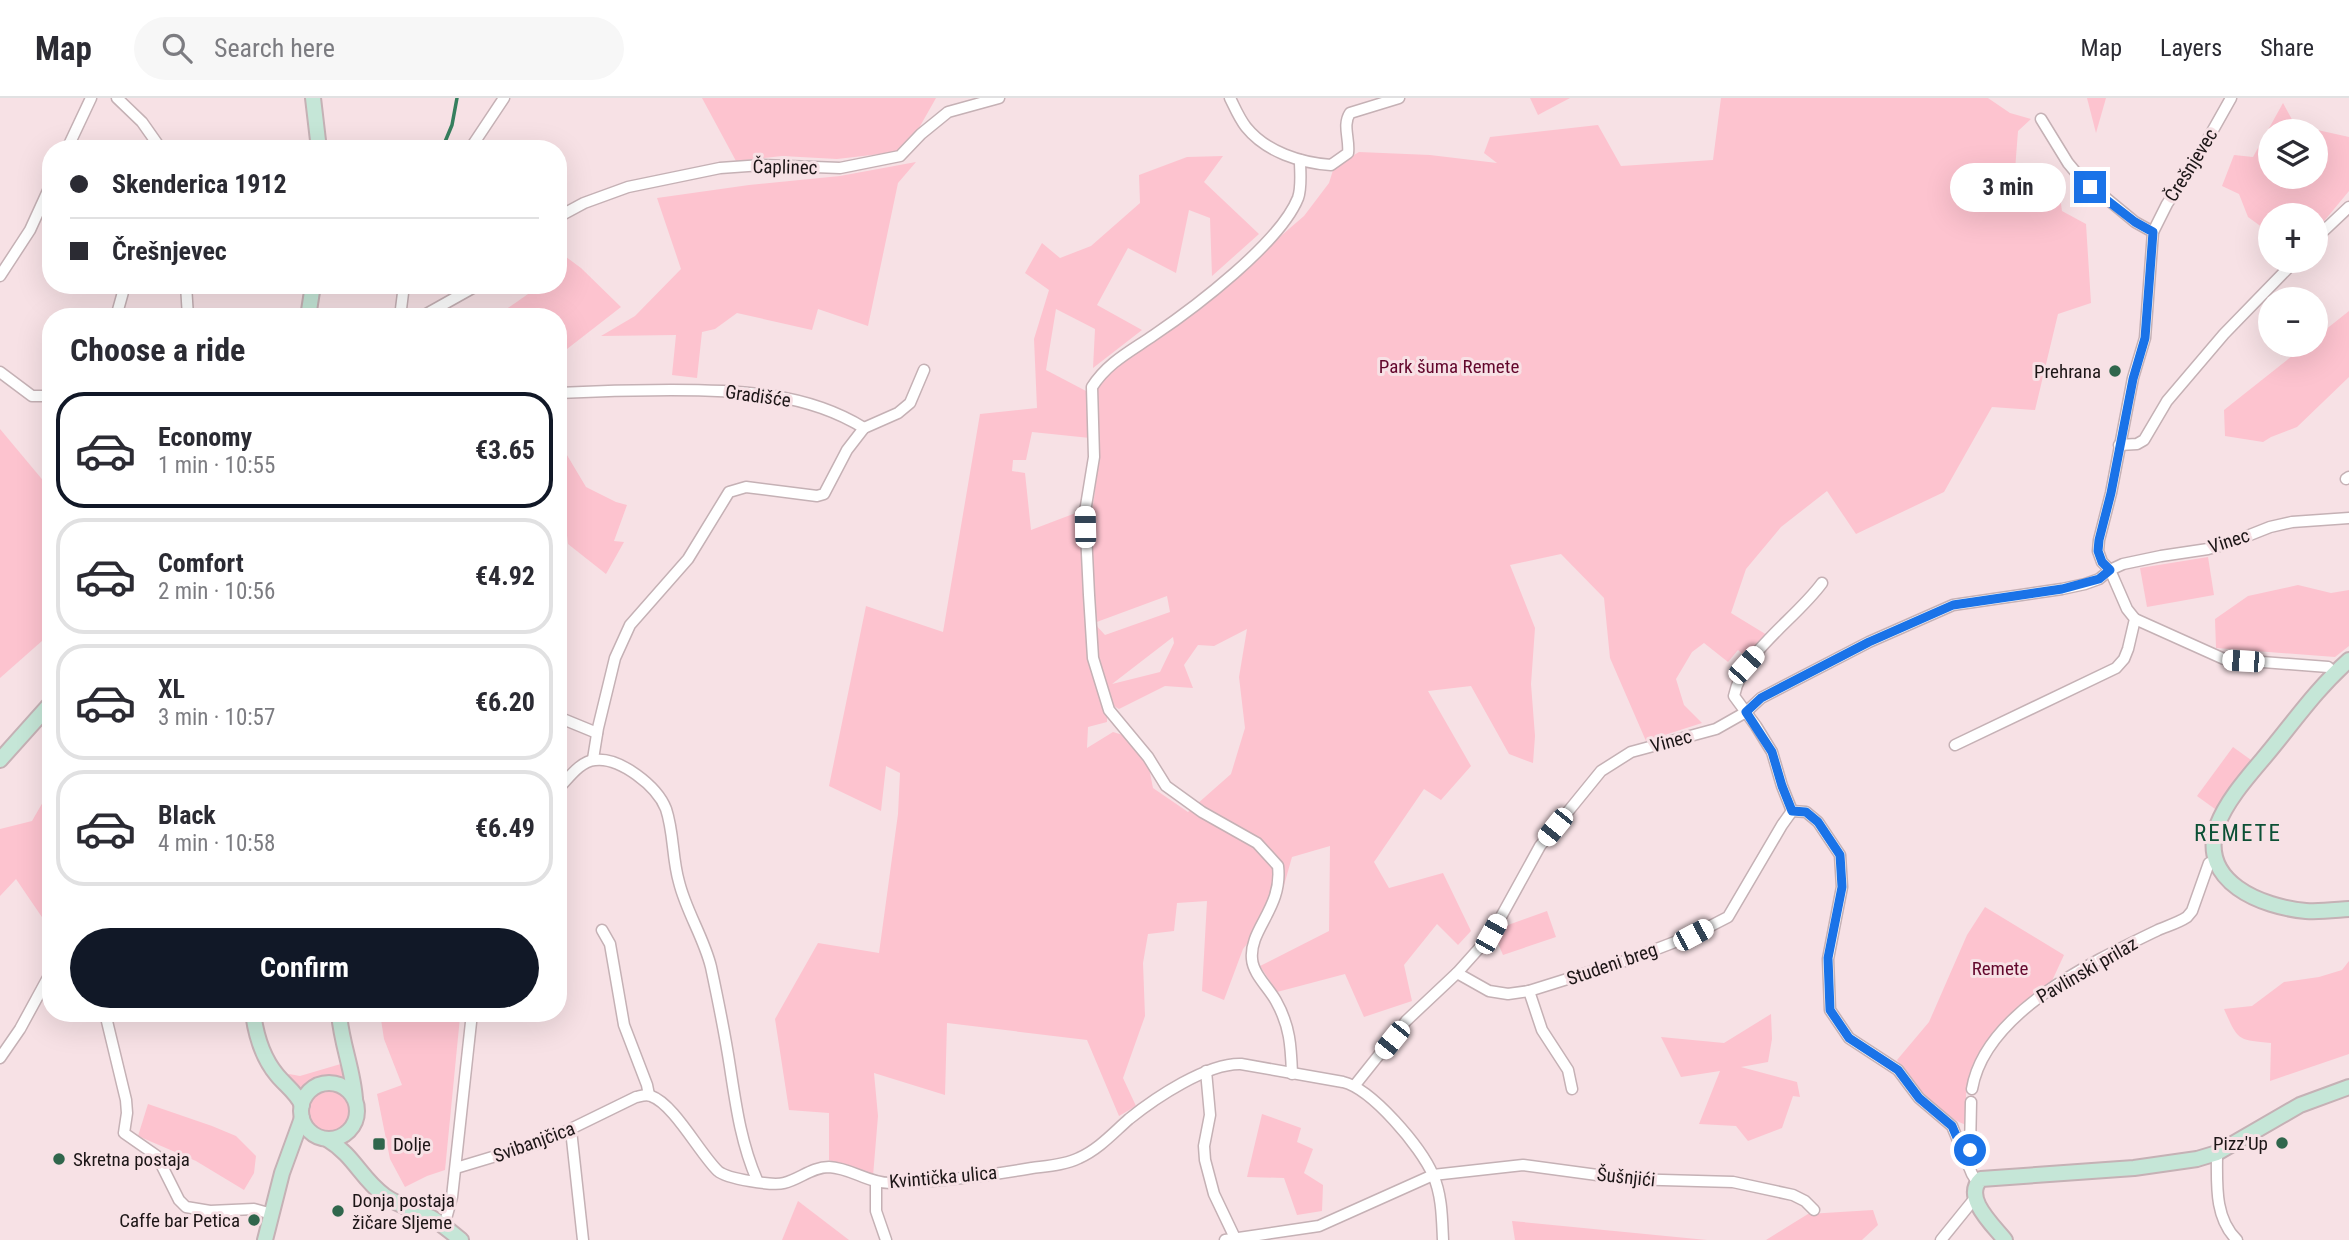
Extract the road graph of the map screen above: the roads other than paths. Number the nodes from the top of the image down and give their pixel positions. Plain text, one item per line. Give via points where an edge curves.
1 (91, 98) edge
2 (117, 98) edge
3 (313, 98) edge
4 (504, 98) edge
5 (999, 98) edge
6 (1230, 98) edge
7 (1399, 98) edge
8 (2231, 98) edge
9 (2041, 119) dead end
10 (71, 140) edge
11 (155, 140) edge
12 (318, 140) edge
13 (476, 140) edge
14 (1300, 160) junction
15 (42, 204) edge
16 (2349, 207) edge
17 (567, 212) edge
18 (2328, 227) edge
19 (2153, 232) junction
20 (2283, 273) edge
21 (0, 276) edge
22 (462, 294) edge
23 (437, 308) edge
24 (924, 370) dead end
25 (0, 372) edge
26 (567, 393) edge
27 (42, 396) edge
28 (864, 428) junction
29 (2119, 445) junction
30 (2349, 518) edge
31 (2110, 570) junction
32 (1822, 583) dead end
33 (2135, 619) junction
34 (2349, 660) edge
35 (2335, 673) junction
36 (1746, 712) junction
37 (42, 714) edge
38 (567, 721) edge
39 (597, 733) junction
40 (1955, 745) dead end
41 (0, 760) edge
42 (593, 760) junction
43 (567, 780) edge
44 (1792, 811) junction
45 (2209, 863) dead end
46 (2349, 909) edge
47 (602, 930) dead end
48 (1457, 973) junction
49 (42, 989) edge
50 (1529, 991) junction
51 (107, 1022) edge
52 (255, 1022) edge
53 (340, 1022) edge
54 (471, 1022) edge
55 (0, 1058) edge
56 (1206, 1072) junction
57 (1292, 1074) junction
58 (1355, 1085) junction
59 (2349, 1087) edge
60 (1572, 1089) dead end
61 (1972, 1089) dead end
62 (649, 1095) junction
63 (355, 1100) junction
64 (1971, 1102) dead end
65 (302, 1112) junction
66 (353, 1126) junction
67 (571, 1130) junction
68 (322, 1138) junction
69 (2217, 1153) junction
70 (288, 1157) junction
71 (1967, 1161) junction
72 (359, 1166) junction
73 (456, 1168) junction
74 (1433, 1175) junction
75 (757, 1180) junction
76 (876, 1182) junction
77 (1977, 1182) junction
78 (1975, 1198) junction
79 (1814, 1210) dead end
80 (272, 1214) junction
81 (444, 1226) junction
82 (1230, 1239) edge
83 (265, 1240) edge
84 (461, 1240) edge
85 (583, 1240) edge
86 (886, 1240) edge
87 (1443, 1240) edge
88 (1941, 1240) edge
89 (2005, 1240) edge
90 (2237, 1240) edge

1 - 10 street
2 - 11 street
3 - 12 main road
4 - 13 street
5 - 17 street, Čaplinec via 948,112 900,156 840,168 720,168 628,187
6 - 14 street via 1249,130
7 - 14 street via 1350,113 1346,120 1348,153 1342,159 1331,165
8 - 19 street, Črešnjevec
9 - 19 street via 2078,175
14 - 57 street via 1298,196 1272,237 1215,289 1120,356 1097,378 1092,387 1094,457 1085,512 1093,658 1112,716 1166,786 1258,843 1278,866 1278,890 1256,939 1252,961 1290,1031
15 - 21 street
16 - 18 street
19 - 29 street, Črešnjevec via 2145,338
20 - 29 street via 2191,372 2144,440
22 - 23 street
24 - 28 street via 910,403
25 - 27 street via 32,396
26 - 28 street, Gradišće via 725,390 766,394 808,403
28 - 39 street via 824,494 746,487 729,492 688,559 630,625 615,658
29 - 31 street, Črešnjevec via 2098,551
30 - 31 street, Vinec via 2292,522 2227,544
31 - 33 street
31 - 36 street, Vinec via 2099,579 2062,589 1953,605 1869,642 1761,698
32 - 36 street via 1746,665 1734,696
33 - 35 street via 2224,659 2328,667
33 - 40 street via 2128,649 2116,668
34 - 35 main road
35 - 46 main road via 2302,708 2225,809 2217,828 2214,857 2232,884 2259,899 2306,911
36 - 44 street via 1772,752
36 - 48 street, Vinec via 1716,729 1631,752 1601,771 1540,845 1491,934
37 - 41 main road
38 - 39 street
39 - 42 street
42 - 43 street
42 - 75 street via 607,761 634,774 665,806 678,881 710,964 738,1120
44 - 50 street, Studeni breg via 1728,917 1628,960
44 - 71 street via 1806,812 1818,822 1840,855 1842,887 1828,958 1830,1010 1849,1038 1898,1070 1919,1098 1952,1126
45 - 61 street, Pavlinski prilaz via 2187,917 2033,1000 1985,1054
47 - 62 street via 610,944 624,1025
48 - 50 street, Studeni breg via 1497,994
48 - 58 street, Vinec via 1406,1021
49 - 55 street
50 - 60 street via 1542,1030 1568,1070
51 - 80 street via 126,1100 124,1133 157,1156 179,1200 191,1210 254,1209
52 - 65 main road via 265,1057 297,1096
53 - 63 main road
54 - 73 street
56 - 57 street, Kvintička ulica via 1241,1064
56 - 76 street, Kvintička ulica via 1144,1108 1076,1160 951,1179
56 - 82 street via 1210,1115 1205,1160
57 - 58 street, Kvintička ulica
58 - 74 street via 1401,1129
59 - 69 main road via 2300,1105
62 - 67 street, Svibanjčica
62 - 75 street via 688,1131 719,1172 735,1179
63 - 65 main road via 345,1088 327,1083 312,1089
63 - 66 main road
64 - 71 street
65 - 68 main road via 306,1127
65 - 70 main road
66 - 68 main road via 337,1138
66 - 72 main road
67 - 73 street, Svibanjčica
67 - 85 street
68 - 70 main road via 300,1142
68 - 72 main road
69 - 77 main road via 2162,1165 1992,1177
69 - 90 street via 2221,1219
70 - 80 main road
71 - 77 street
72 - 81 main road via 385,1196
73 - 81 street
74 - 79 street, Šušnjići via 1523,1165 1639,1180 1732,1182 1793,1195
74 - 82 street, Šušnjići via 1319,1226
74 - 87 street
75 - 76 street, Kvintička ulica via 784,1183 829,1167
76 - 86 street via 876,1211
77 - 78 main road
78 - 88 street
78 - 89 main road
80 - 83 main road
81 - 84 main road

